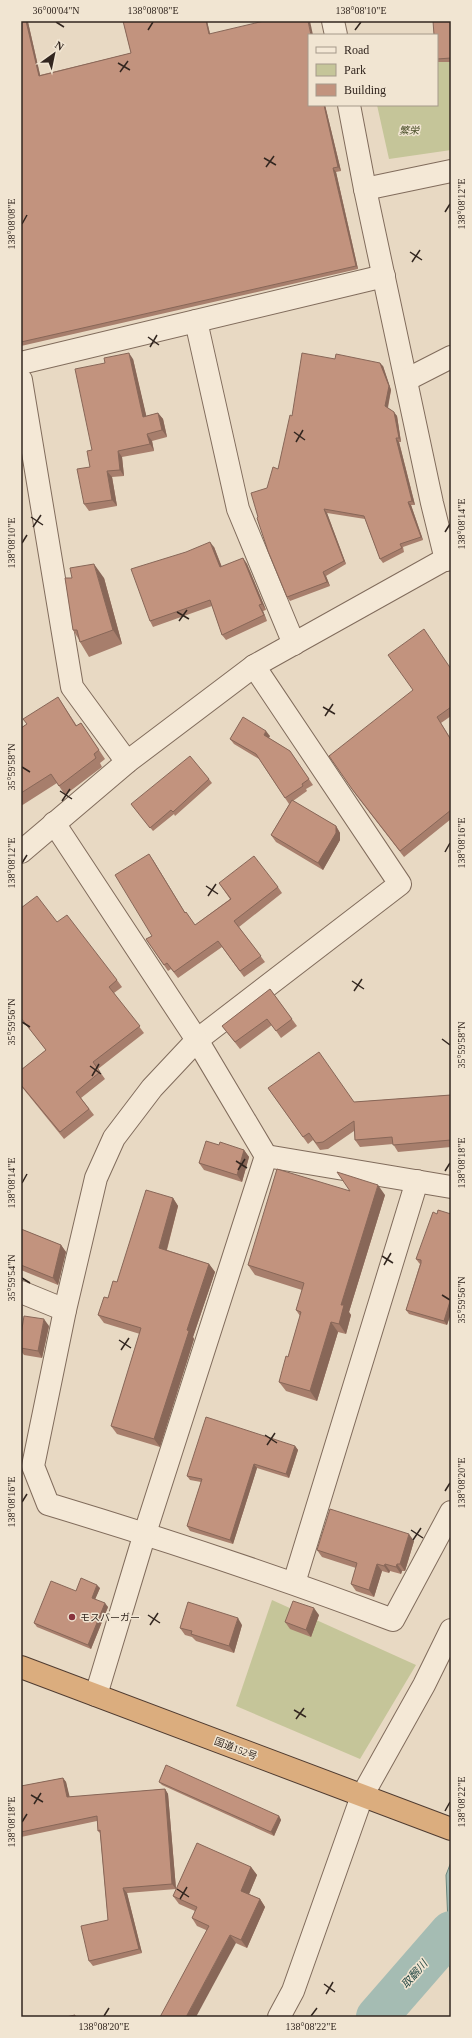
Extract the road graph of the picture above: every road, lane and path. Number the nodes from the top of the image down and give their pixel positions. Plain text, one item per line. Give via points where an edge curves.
1 (333, 21) edge
2 (336, 34) edge
3 (349, 106) edge
4 (451, 171) edge
5 (365, 188) junction
6 (384, 276) junction
7 (196, 321) junction
8 (451, 357) edge
9 (21, 363) edge
10 (21, 380) edge
11 (406, 380) junction
12 (449, 558) edge
13 (294, 644) junction
14 (254, 666) junction
15 (127, 762) junction
16 (54, 823) junction
17 (21, 852) edge
18 (197, 1040) junction
19 (266, 1156) junction
20 (417, 1181) junction
21 (451, 1187) edge
22 (21, 1292) edge
23 (65, 1310) junction
24 (451, 1512) edge
25 (145, 1533) junction
26 (294, 1583) junction
27 (451, 1630) edge
28 (21, 1667) edge
29 (96, 1695) junction
30 (368, 1798) junction
31 (451, 1829) edge
32 (279, 2017) edge

1 - 2 street
3 - 5 street
4 - 5 street
5 - 6 street
6 - 7 street
6 - 11 street
7 - 9 street
7 - 13 street via 238,509
8 - 11 street
10 - 15 street via 72,687
11 - 12 street via 432,503
12 - 13 street
13 - 14 street
14 - 15 street
14 - 18 street via 400,884
15 - 16 street
16 - 17 street
16 - 18 street
18 - 19 street
18 - 23 street via 152,1088 114,1138 96,1178
19 - 20 street
19 - 25 street
20 - 21 street
20 - 26 street
22 - 23 street
23 - 25 street via 33,1466 48,1504
24 - 26 street via 393,1620
25 - 26 street
25 - 29 street
27 - 30 street
28 - 29 highway, 国道152号
29 - 30 highway, 国道152号
30 - 31 highway, 国道152号
30 - 32 street via 293,1991

